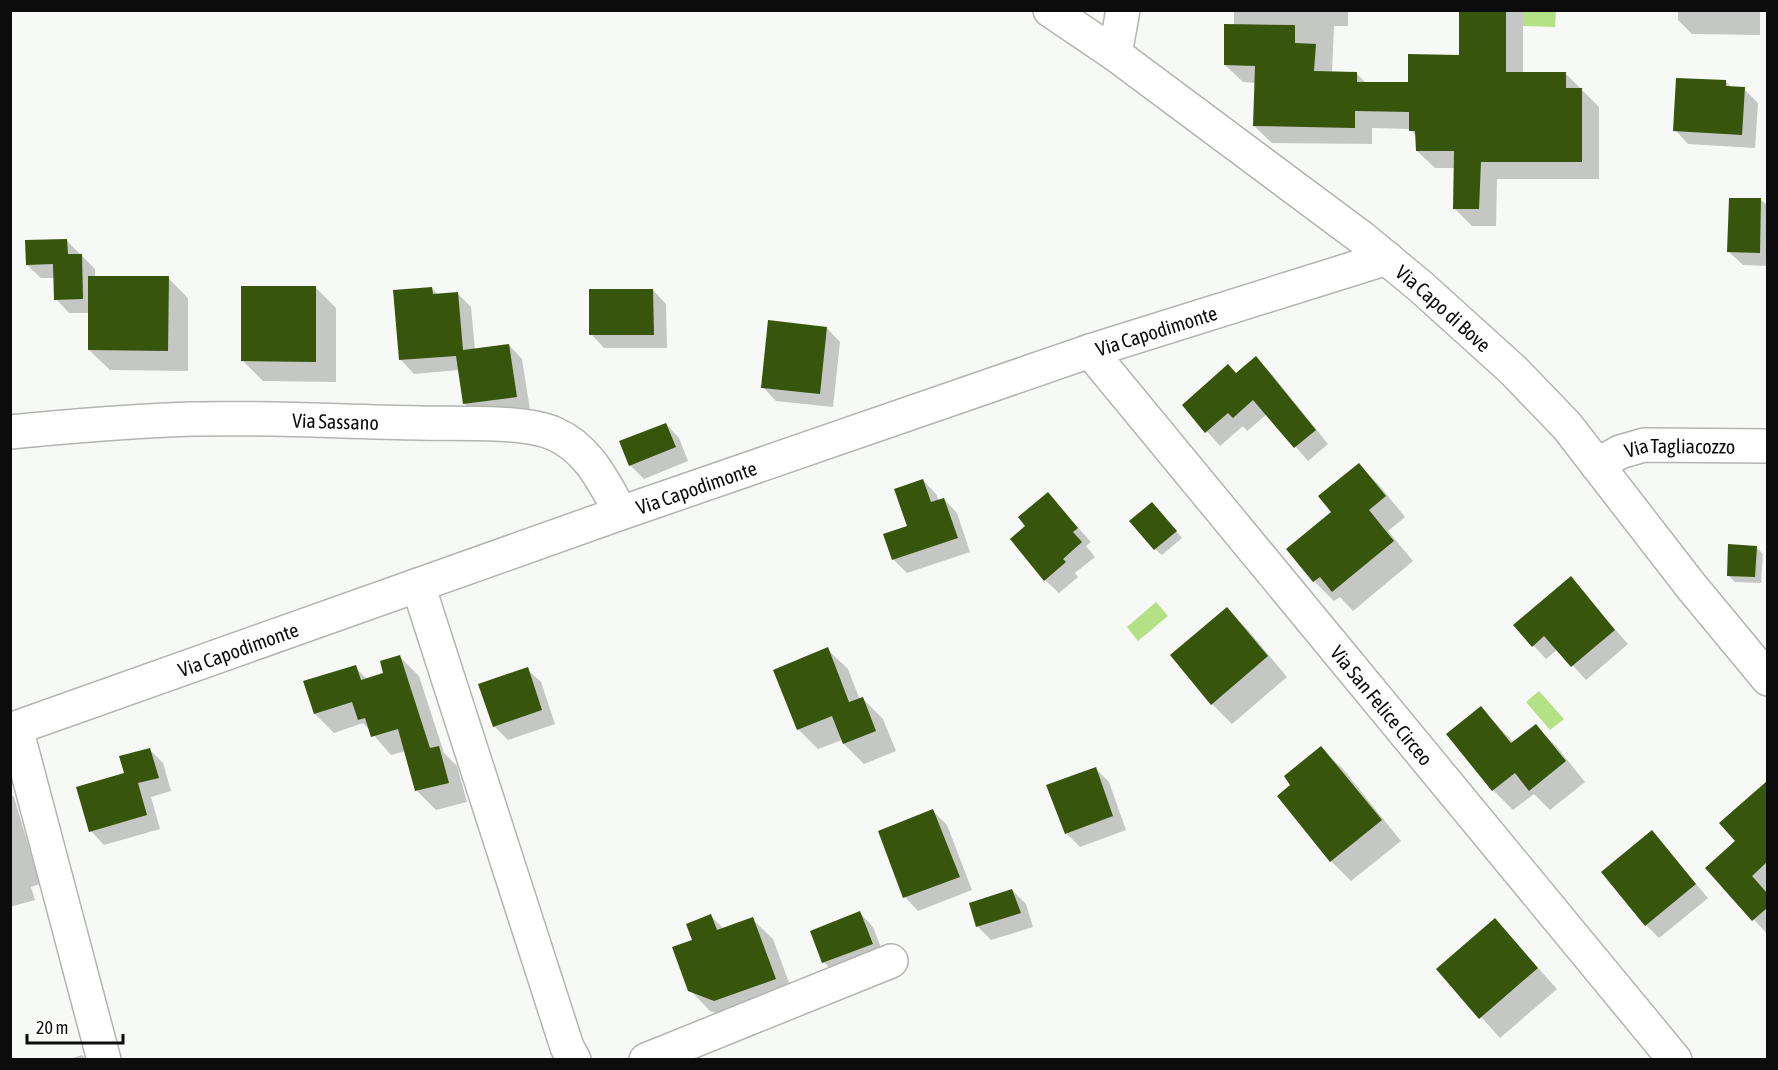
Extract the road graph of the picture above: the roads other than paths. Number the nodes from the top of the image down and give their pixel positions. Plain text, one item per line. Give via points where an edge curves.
1 (1050, 10) edge
2 (1123, 10) edge
3 (1115, 54) junction
4 (1387, 258) junction
5 (1090, 351) junction
6 (10, 432) edge
7 (1767, 446) edge
8 (1597, 465) junction
9 (621, 513) junction
10 (418, 585) junction
11 (1767, 679) edge
12 (13, 729) edge
13 (891, 961) dead end
14 (104, 1059) edge
15 (574, 1059) edge
16 (646, 1059) edge
17 (1675, 1059) edge

1 - 3 street, Via Capo di Bove
2 - 3 street
3 - 4 street, Via Capo di Bove
4 - 5 street, Via Capodimonte
4 - 8 street, Via Capo di Bove via 1532,388
5 - 9 street, Via Capodimonte
5 - 17 street, Via San Felice Circeo
6 - 9 street, Via Sassano via 218,419 534,428 555,434 583,453
7 - 8 street, Via Tagliacozzo via 1644,445
8 - 11 street, Via Capo di Bove
9 - 10 street, Via Capodimonte
10 - 12 street, Via Capodimonte
10 - 15 street
12 - 14 street
13 - 16 street

